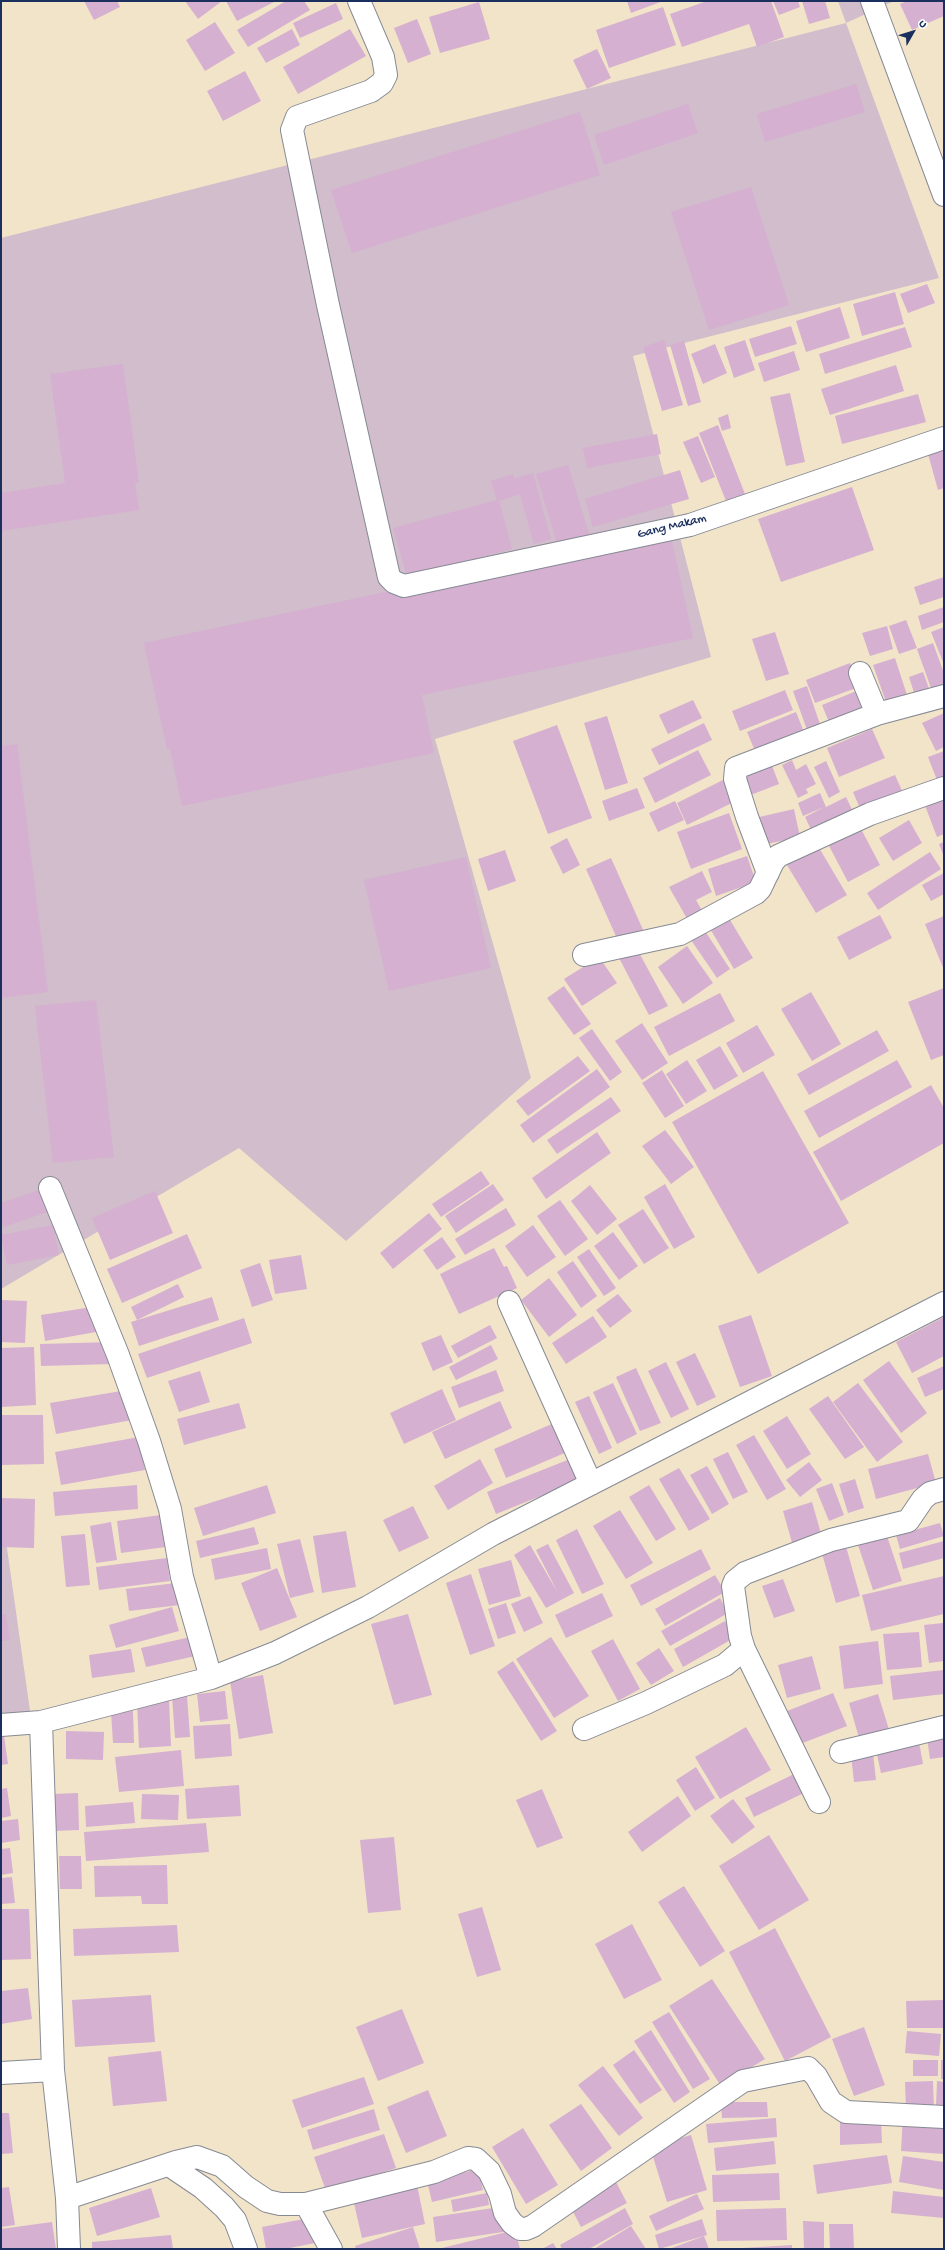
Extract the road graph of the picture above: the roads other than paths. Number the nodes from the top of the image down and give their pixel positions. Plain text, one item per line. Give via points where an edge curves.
1 (359, 1) edge
2 (872, 1) edge
3 (944, 195) edge
4 (944, 438) edge
5 (860, 673) dead end
6 (944, 696) edge
7 (877, 714) junction
8 (944, 788) edge
9 (768, 873) junction
10 (584, 955) dead end
11 (50, 1188) dead end
12 (509, 1302) dead end
13 (944, 1303) edge
14 (591, 1484) junction
15 (944, 1489) edge
16 (744, 1650) junction
17 (211, 1678) junction
18 (41, 1722) junction
19 (1, 1725) edge
20 (944, 1726) edge
21 (584, 1729) dead end
22 (841, 1752) dead end
23 (819, 1802) dead end
24 (53, 2070) junction
25 (1, 2073) edge
26 (944, 2117) edge
27 (172, 2163) junction
28 (67, 2198) junction
29 (306, 2204) junction
30 (69, 2249) edge
31 (246, 2249) edge
32 (331, 2249) edge

1 - 4 street, Gang Makam via 383,57 386,75 382,83 370,91 297,117 292,130 389,577 394,582 404,586 690,525
2 - 3 street
5 - 7 street
6 - 7 street
7 - 9 street via 736,768 736,779 747,817
8 - 9 street via 870,814 778,856
9 - 10 street via 756,893 680,934
11 - 17 street via 118,1355 149,1441 170,1509 182,1577
12 - 14 street
13 - 14 street
14 - 17 street via 493,1534 368,1607 275,1653
15 - 16 street via 930,1493 923,1499 908,1521 831,1540 744,1573 733,1586
16 - 21 street via 725,1665
16 - 23 street
17 - 18 street
18 - 19 street
18 - 24 street
20 - 22 street
24 - 25 street
24 - 28 street
26 - 29 street via 846,2112 831,2102 816,2076 808,2068 744,2081 526,2229 520,2229 512,2223 505,2213 500,2194 489,2171 476,2159 468,2158 434,2172
27 - 28 street
27 - 29 street via 197,2157 222,2166 267,2201
27 - 31 street via 224,2207 235,2220
28 - 30 street
29 - 32 street

